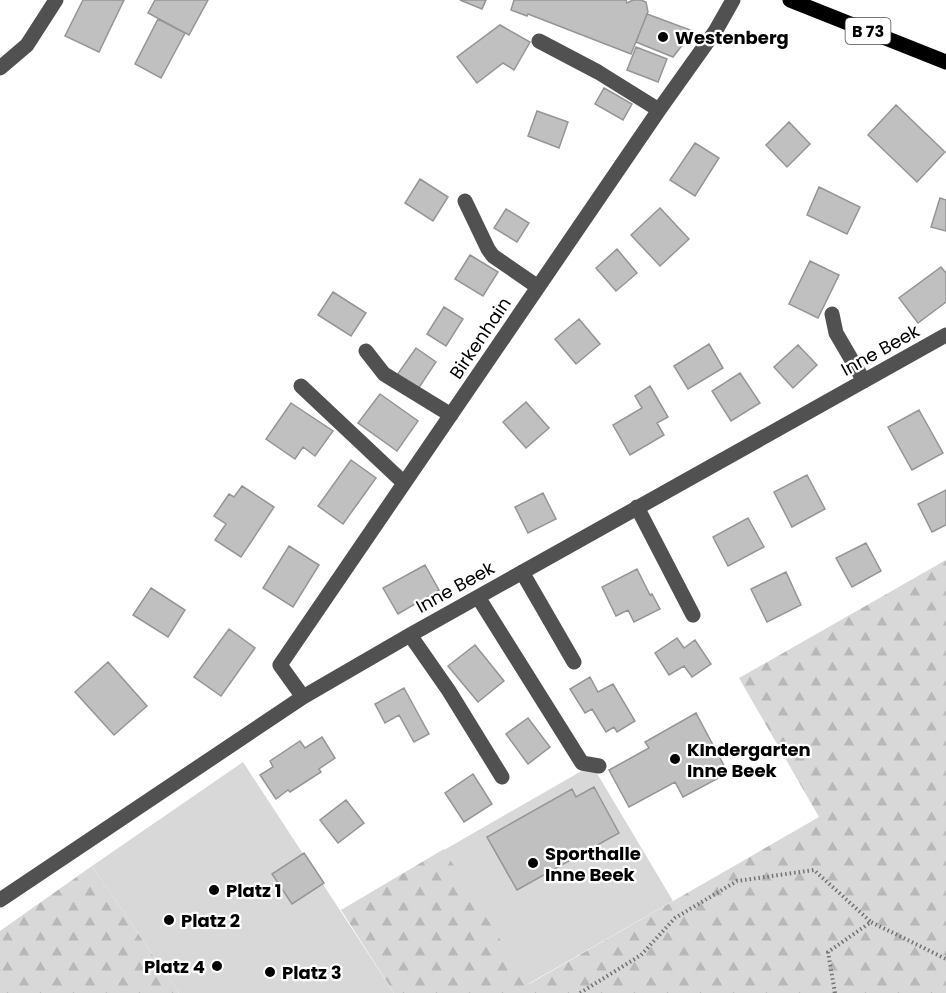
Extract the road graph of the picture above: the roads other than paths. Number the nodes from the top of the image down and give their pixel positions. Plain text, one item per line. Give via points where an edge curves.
1 (56, 0) edge
2 (733, 0) edge
3 (790, 0) edge
4 (539, 41) dead end
5 (946, 62) edge
6 (0, 68) edge
7 (659, 110) junction
8 (465, 201) dead end
9 (538, 287) junction
10 (832, 314) dead end
11 (946, 335) edge
12 (366, 351) dead end
13 (864, 381) junction
14 (301, 386) dead end
15 (451, 415) junction
16 (404, 483) junction
17 (637, 507) junction
18 (522, 572) junction
19 (478, 597) junction
20 (693, 615) dead end
21 (410, 635) junction
22 (574, 662) dead end
23 (303, 697) junction
24 (599, 766) dead end
25 (502, 777) dead end
26 (0, 900) edge

1 - 6 street via 27,45
2 - 7 street, Birkenhain
3 - 5 main road, B 73
4 - 7 street
7 - 9 street, Birkenhain
8 - 9 street via 493,256
9 - 15 street, Birkenhain
10 - 13 street via 836,333
11 - 13 street, Inne Beek
12 - 15 street via 384,374
13 - 17 street, Inne Beek
14 - 16 street
15 - 16 street, Birkenhain
16 - 23 street, Birkenhain via 280,665
17 - 18 street, Inne Beek
17 - 20 street
18 - 19 street, Inne Beek
18 - 22 street
19 - 21 street, Inne Beek
19 - 24 street via 582,763
21 - 23 street, Inne Beek
21 - 25 street
23 - 26 street, Inne Beek

